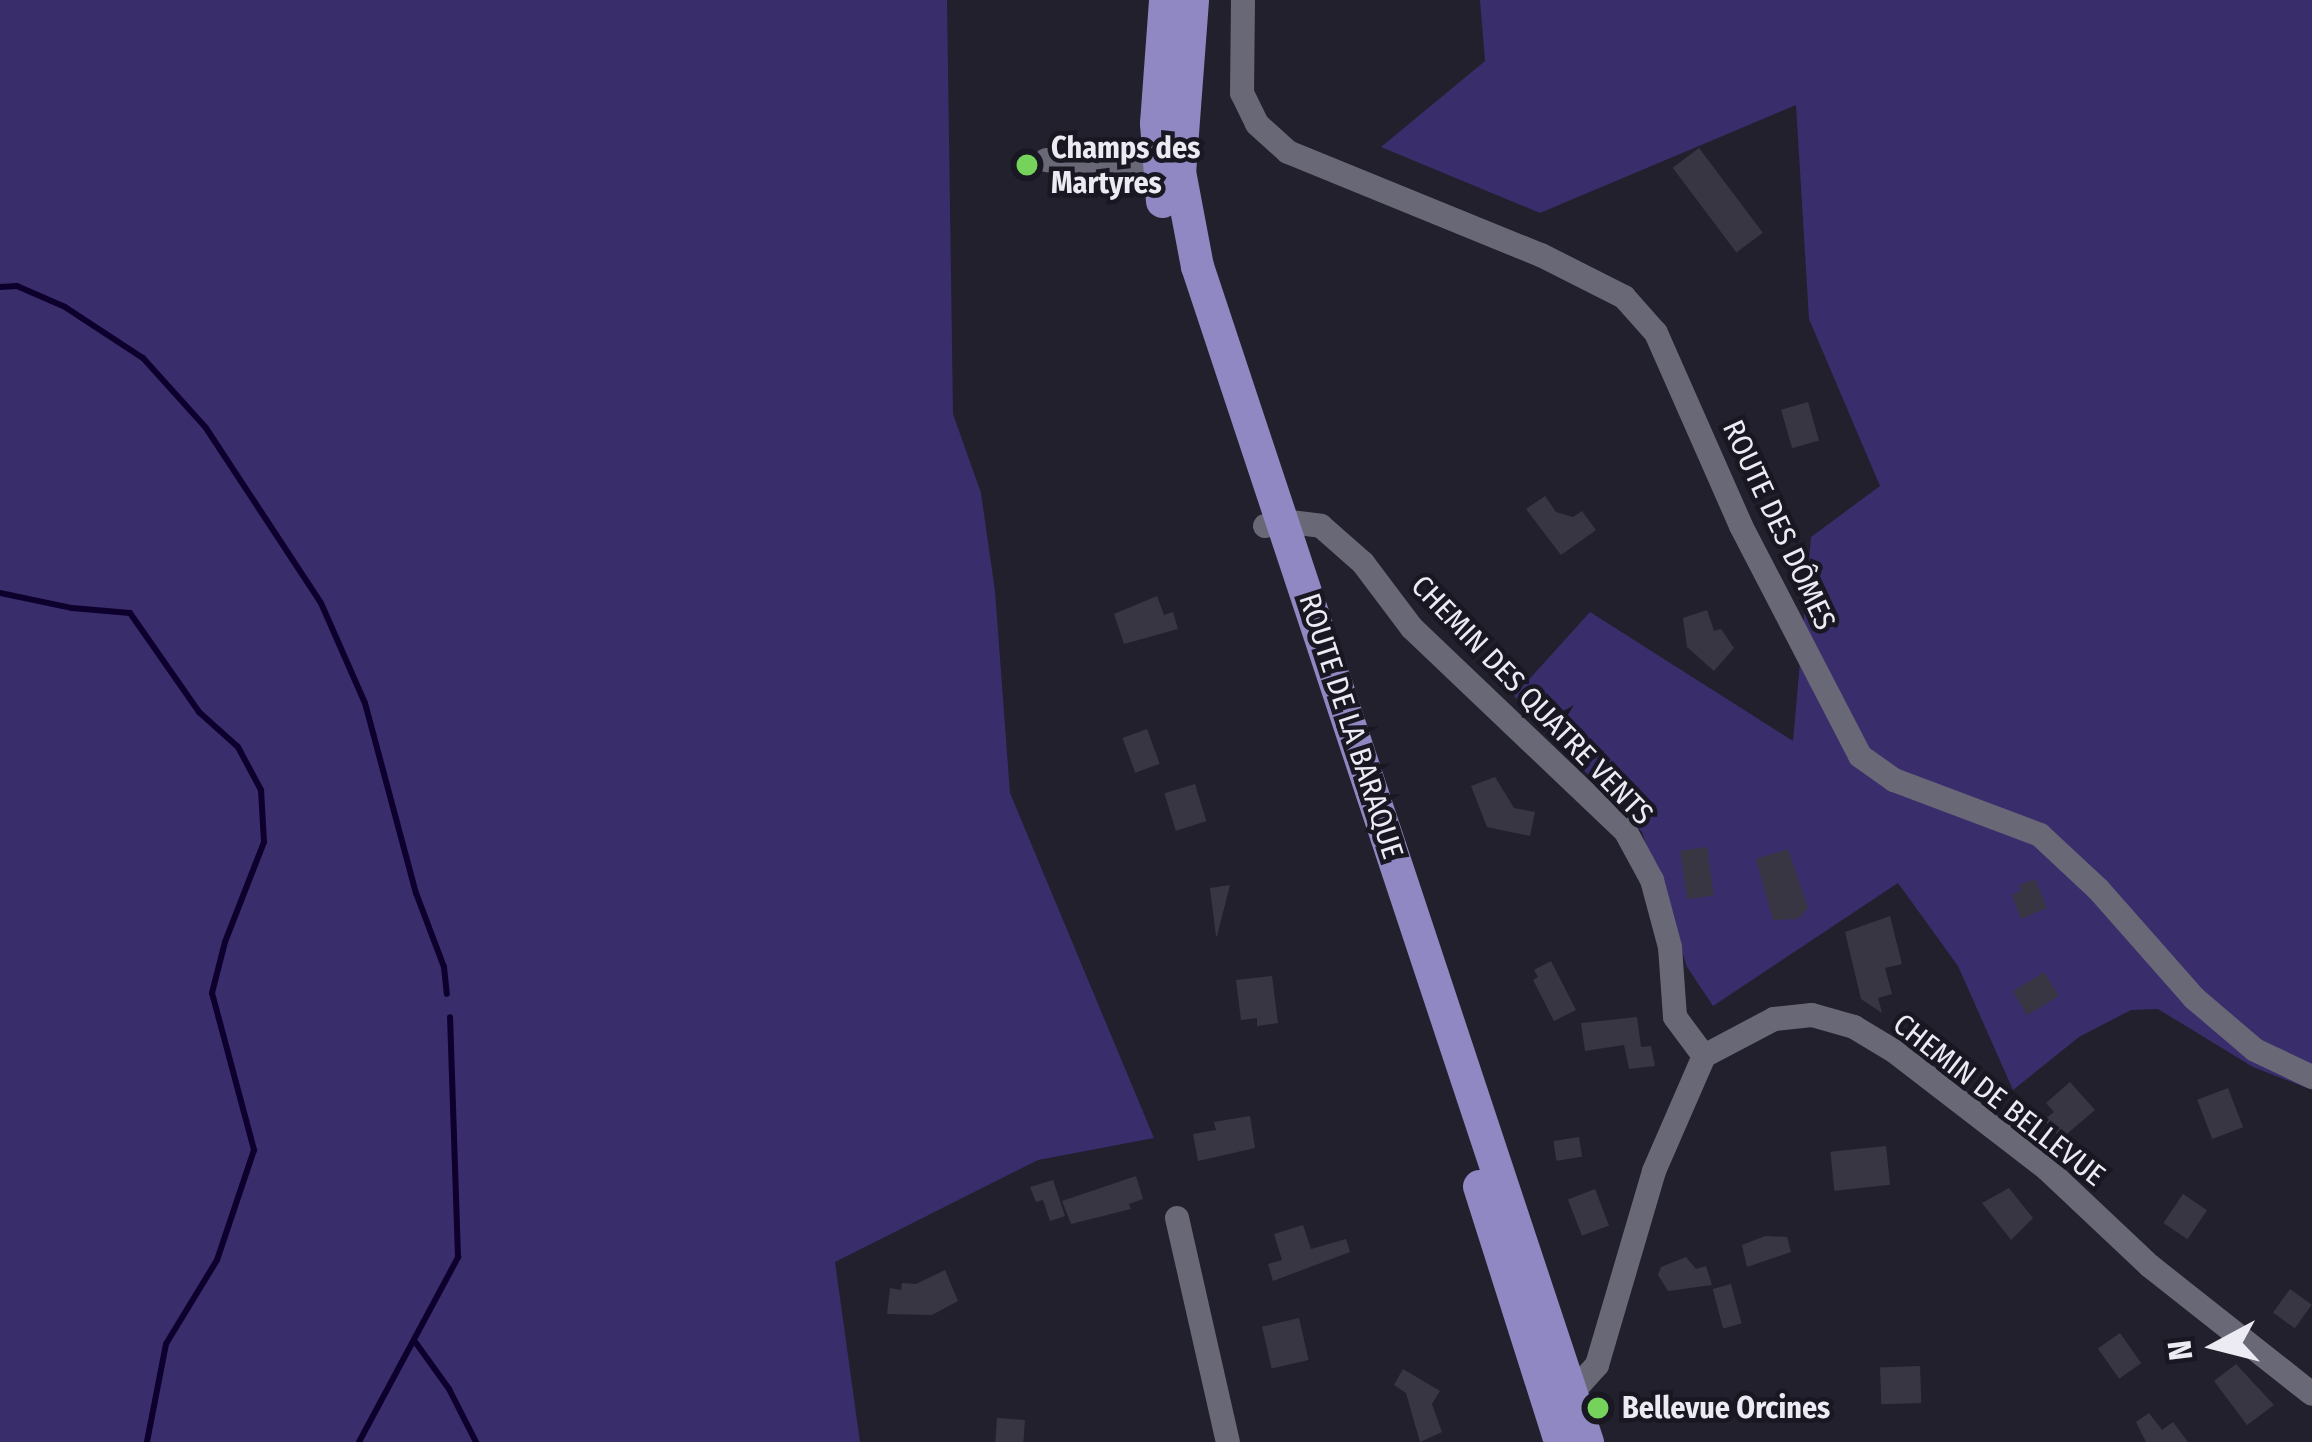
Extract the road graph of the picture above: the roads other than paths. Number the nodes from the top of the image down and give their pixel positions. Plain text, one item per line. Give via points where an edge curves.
1 (1166, 0) edge
2 (1192, 0) edge
3 (1244, 0) edge
4 (1046, 160) dead end
5 (1157, 174) junction
6 (1274, 524) junction
7 (1704, 1056) junction
8 (2312, 1077) edge
9 (1177, 1218) dead end
10 (2312, 1394) edge
11 (1561, 1418) edge
12 (1228, 1442) edge
13 (1587, 1442) edge

1 - 5 main road, ROUTE DE LA BARAQUE
2 - 6 main road, ROUTE DE LA BARAQUE via 1179,171 1185,218
3 - 8 street, ROUTE DES DÔMES via 1242,93 1257,124 1288,152 1540,255 1624,297 1656,333 1742,526 1861,756 1894,780 2039,835 2194,998 2255,1051
4 - 5 street
5 - 6 main road, ROUTE DE LA BARAQUE via 1168,231
6 - 7 street, CHEMIN DES QUATRE VENTS via 1321,526 1363,563 1412,628 1627,832 1652,880 1670,947 1675,1017
6 - 11 main road, ROUTE DE LA BARAQUE
7 - 10 street, CHEMIN DE BELLEVUE via 1774,1019 1812,1015 1854,1027 2047,1169 2150,1266
7 - 11 street via 1654,1171 1598,1365
9 - 12 street
11 - 13 main road, ROUTE DE LA BARAQUE

